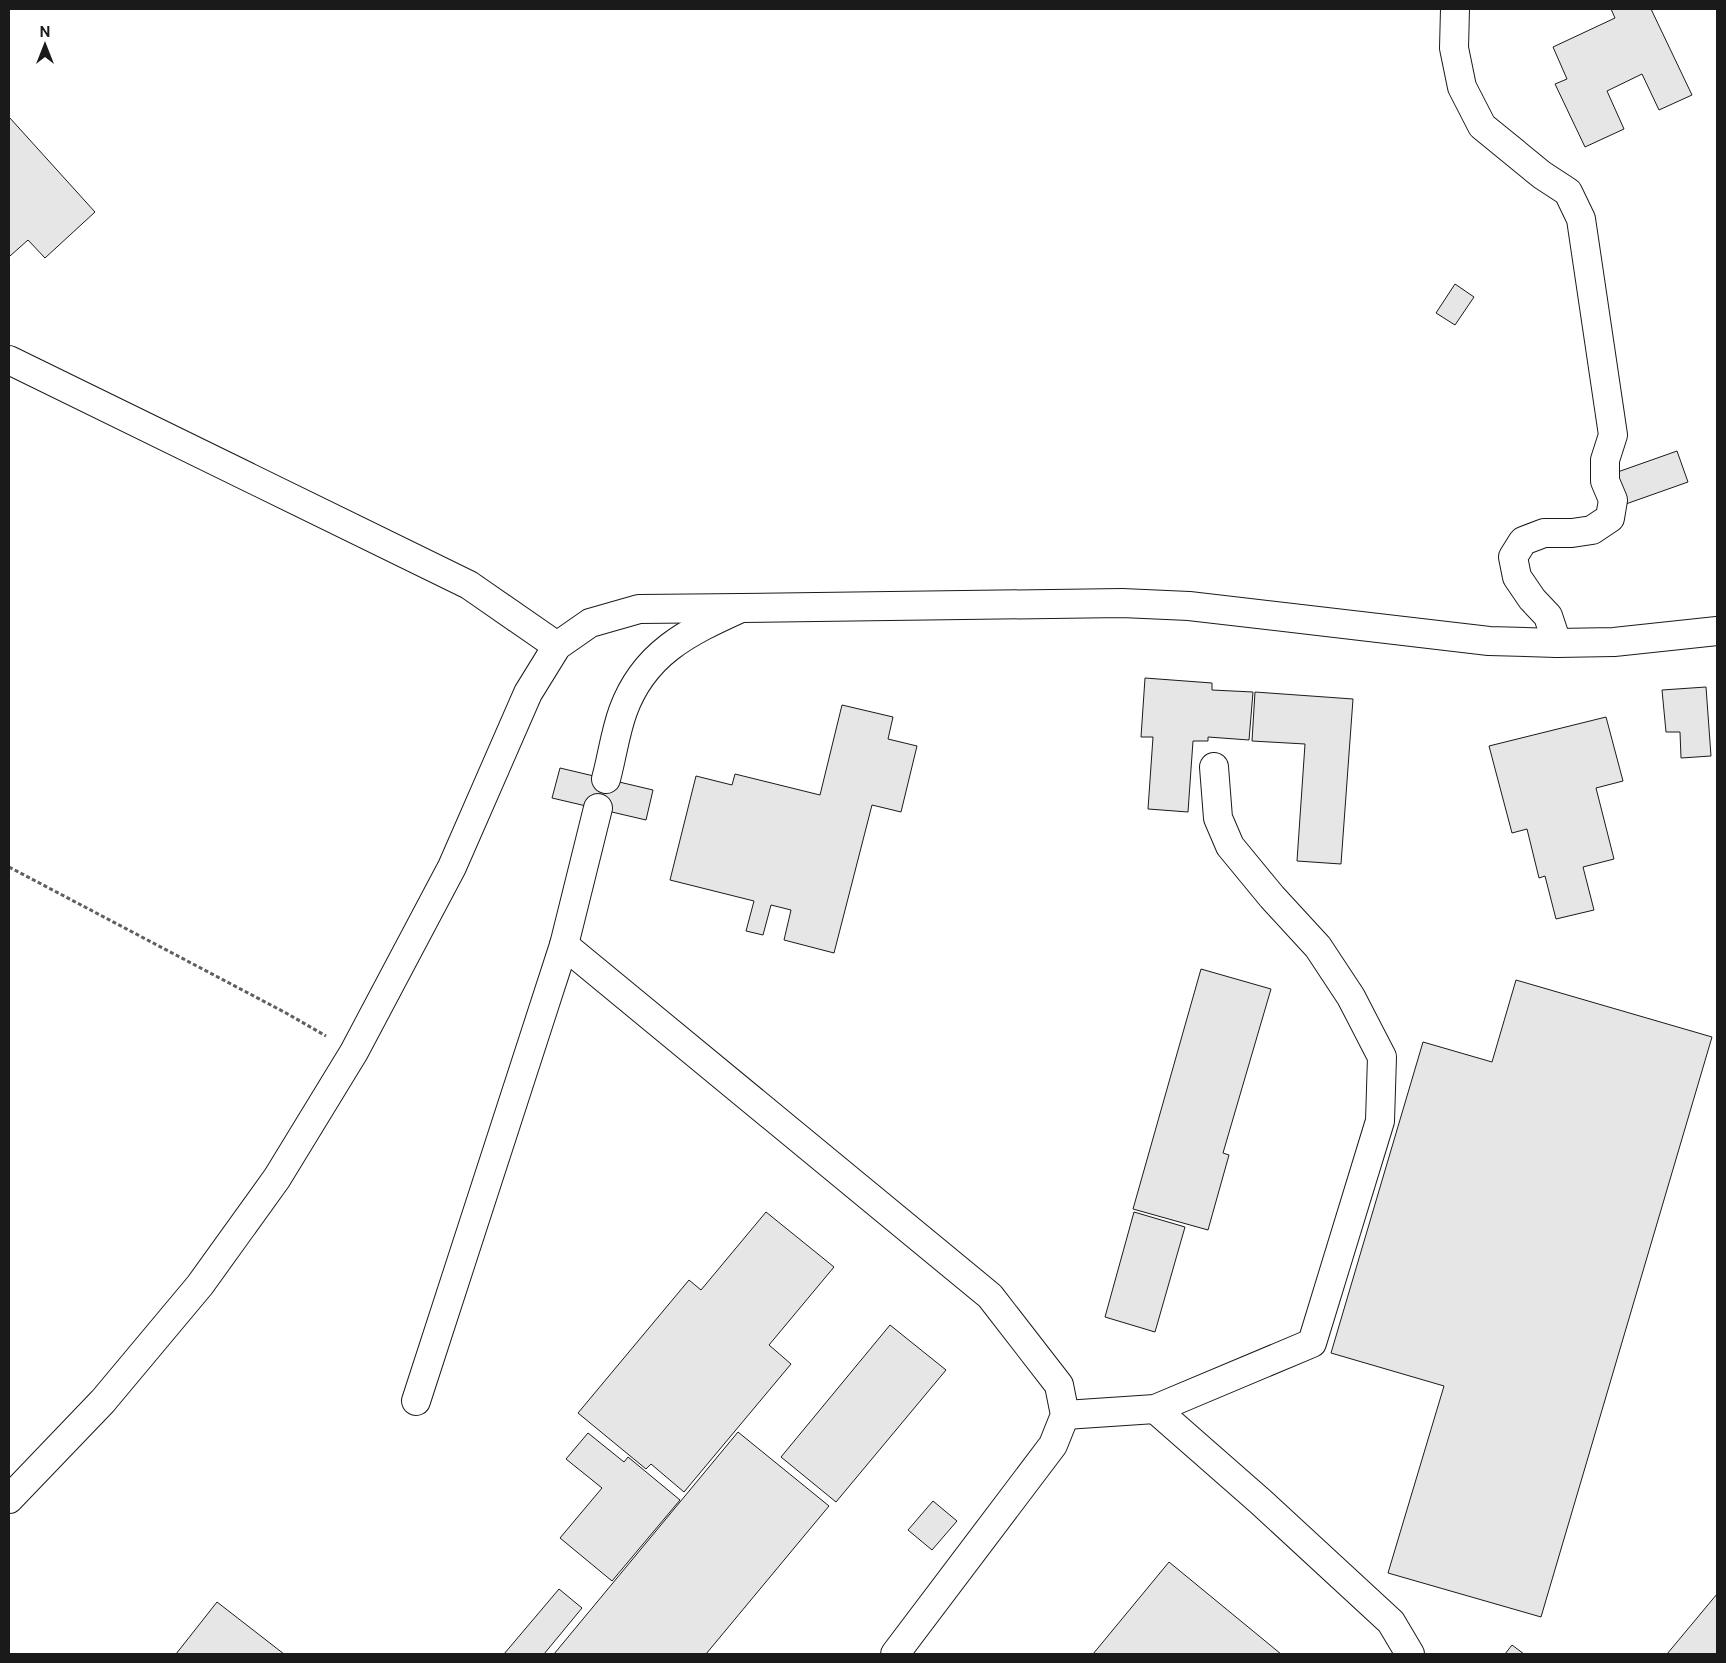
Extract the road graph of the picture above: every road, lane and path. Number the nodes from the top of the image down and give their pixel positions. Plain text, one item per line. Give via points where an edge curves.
1 (1455, 9) edge
2 (9, 360) edge
3 (741, 608) junction
4 (1717, 631) edge
5 (1557, 643) junction
6 (557, 646) junction
7 (1214, 767) dead end
8 (606, 779) dead end
9 (598, 808) dead end
10 (9, 867) edge
11 (564, 945) junction
12 (354, 1052) junction
13 (416, 1401) dead end
14 (1155, 1409) junction
15 (1065, 1414) junction
16 (9, 1499) edge
17 (895, 1654) edge
18 (1410, 1654) edge

1 - 5 street via 1454,48 1462,87 1482,126 1568,192 1581,219 1613,435 1605,460 1605,480 1613,500 1610,518 1592,530 1544,533 1523,542 1513,556 1517,577 1548,616
2 - 6 street via 469,586
3 - 5 street via 1122,603 1189,606 1489,641
3 - 6 street via 640,609 590,623
3 - 8 street via 697,628 662,652 639,678 623,712
4 - 5 street via 1614,642
6 - 12 street via 528,694 452,867
7 - 14 street via 1218,818 1230,846 1318,947 1351,998 1382,1057 1380,1121 1312,1343
9 - 11 street
10 - 12 path
11 - 13 street
11 - 15 street via 990,1296 1059,1385
12 - 16 street via 277,1178 200,1284 103,1401
14 - 15 street
14 - 18 street via 1391,1622
15 - 17 street via 1054,1445

